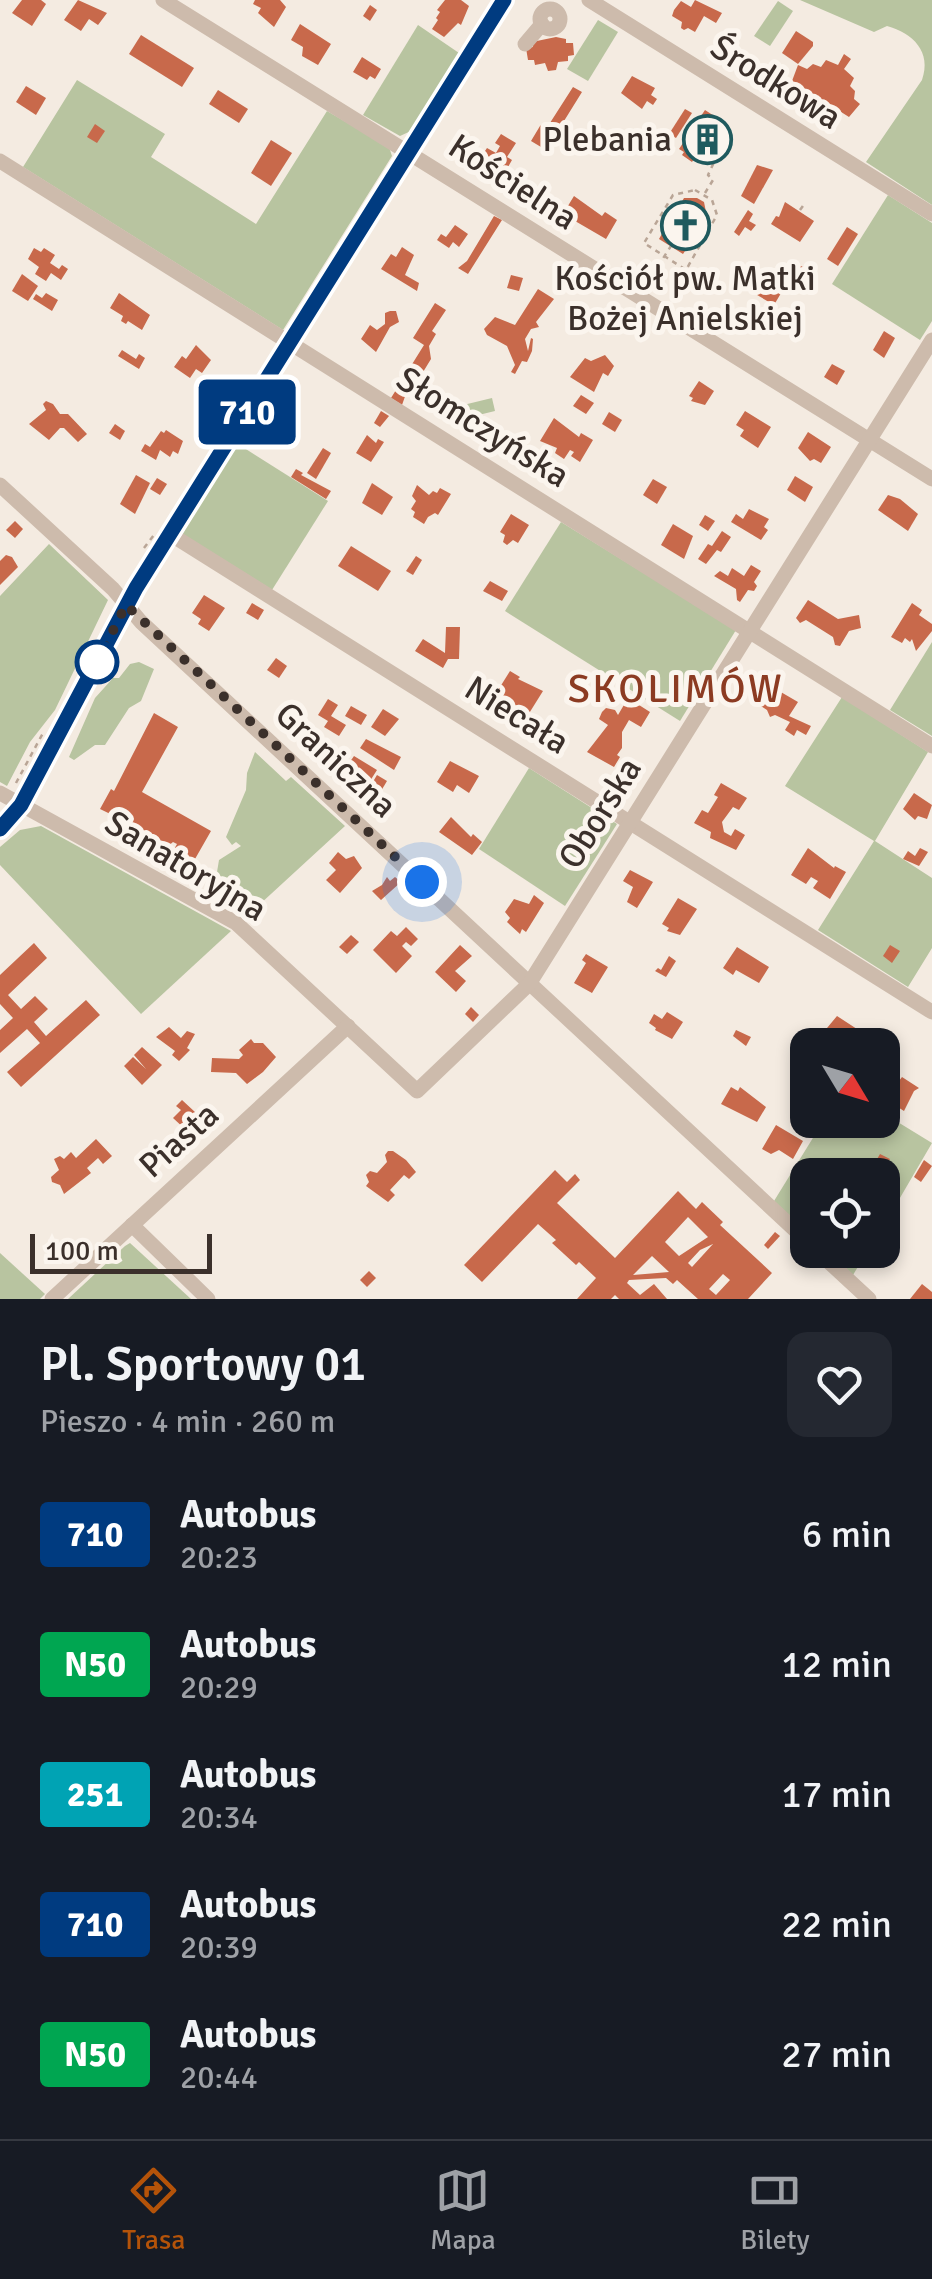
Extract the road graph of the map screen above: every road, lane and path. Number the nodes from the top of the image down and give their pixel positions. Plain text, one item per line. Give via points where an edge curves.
1 (164, 0) edge
2 (504, 0) edge
3 (589, 0) edge
4 (547, 11) edge
5 (525, 44) dead end
6 (410, 151) junction
7 (717, 156) dead end
8 (0, 161) edge
9 (704, 195) junction
10 (804, 203) dead end
11 (800, 210) dead end
12 (932, 214) edge
13 (671, 246) dead end
14 (665, 256) junction
15 (643, 290) dead end
16 (932, 340) edge
17 (291, 341) junction
18 (869, 440) junction
19 (932, 479) edge
20 (0, 485) edge
21 (170, 534) junction
22 (126, 605) junction
23 (748, 631) junction
24 (46, 729) dead end
25 (932, 746) edge
26 (6, 791) edge
27 (21, 805) junction
28 (629, 822) junction
29 (0, 828) edge
30 (122, 841) joint
31 (529, 984) junction
32 (932, 1012) edge
33 (348, 1026) junction
34 (416, 1091) joint
35 (132, 1225) junction
36 (790, 1225) edge
37 (835, 1268) edge
38 (52, 1299) edge
39 (208, 1299) edge
40 (869, 1299) edge

1 - 6 street, Kościelna
2 - 6 street
3 - 12 street, Środkowa
4 - 5 street
6 - 17 street
6 - 18 street, Kościelna
7 - 9 path
8 - 17 street, Słomczyńska
9 - 14 path via 674,195 644,242
9 - 14 path via 717,215 686,270
10 - 11 path
13 - 14 path
14 - 15 path
16 - 18 street, Oborska
17 - 21 street
17 - 23 street, Słomczyńska
18 - 19 street, Kościelna
18 - 23 street, Oborska
20 - 22 street, Graniczna
21 - 22 street
21 - 28 street, Niecała
22 - 27 street
22 - 31 street, Graniczna
23 - 25 street, Słomczyńska
23 - 28 street, Oborska
24 - 26 path
26 - 27 street, Sanatoryjna
27 - 29 street
27 - 33 street, Sanatoryjna via 236,924
28 - 31 street, Oborska
28 - 32 street, Niecała
30 - 30 path via 130,828 170,851 163,864
31 - 34 street, Oborska
31 - 36 street, Graniczna
33 - 34 street, Sanatoryjna
33 - 35 street, Piasta
35 - 38 street, Piasta
35 - 39 street
37 - 40 street

